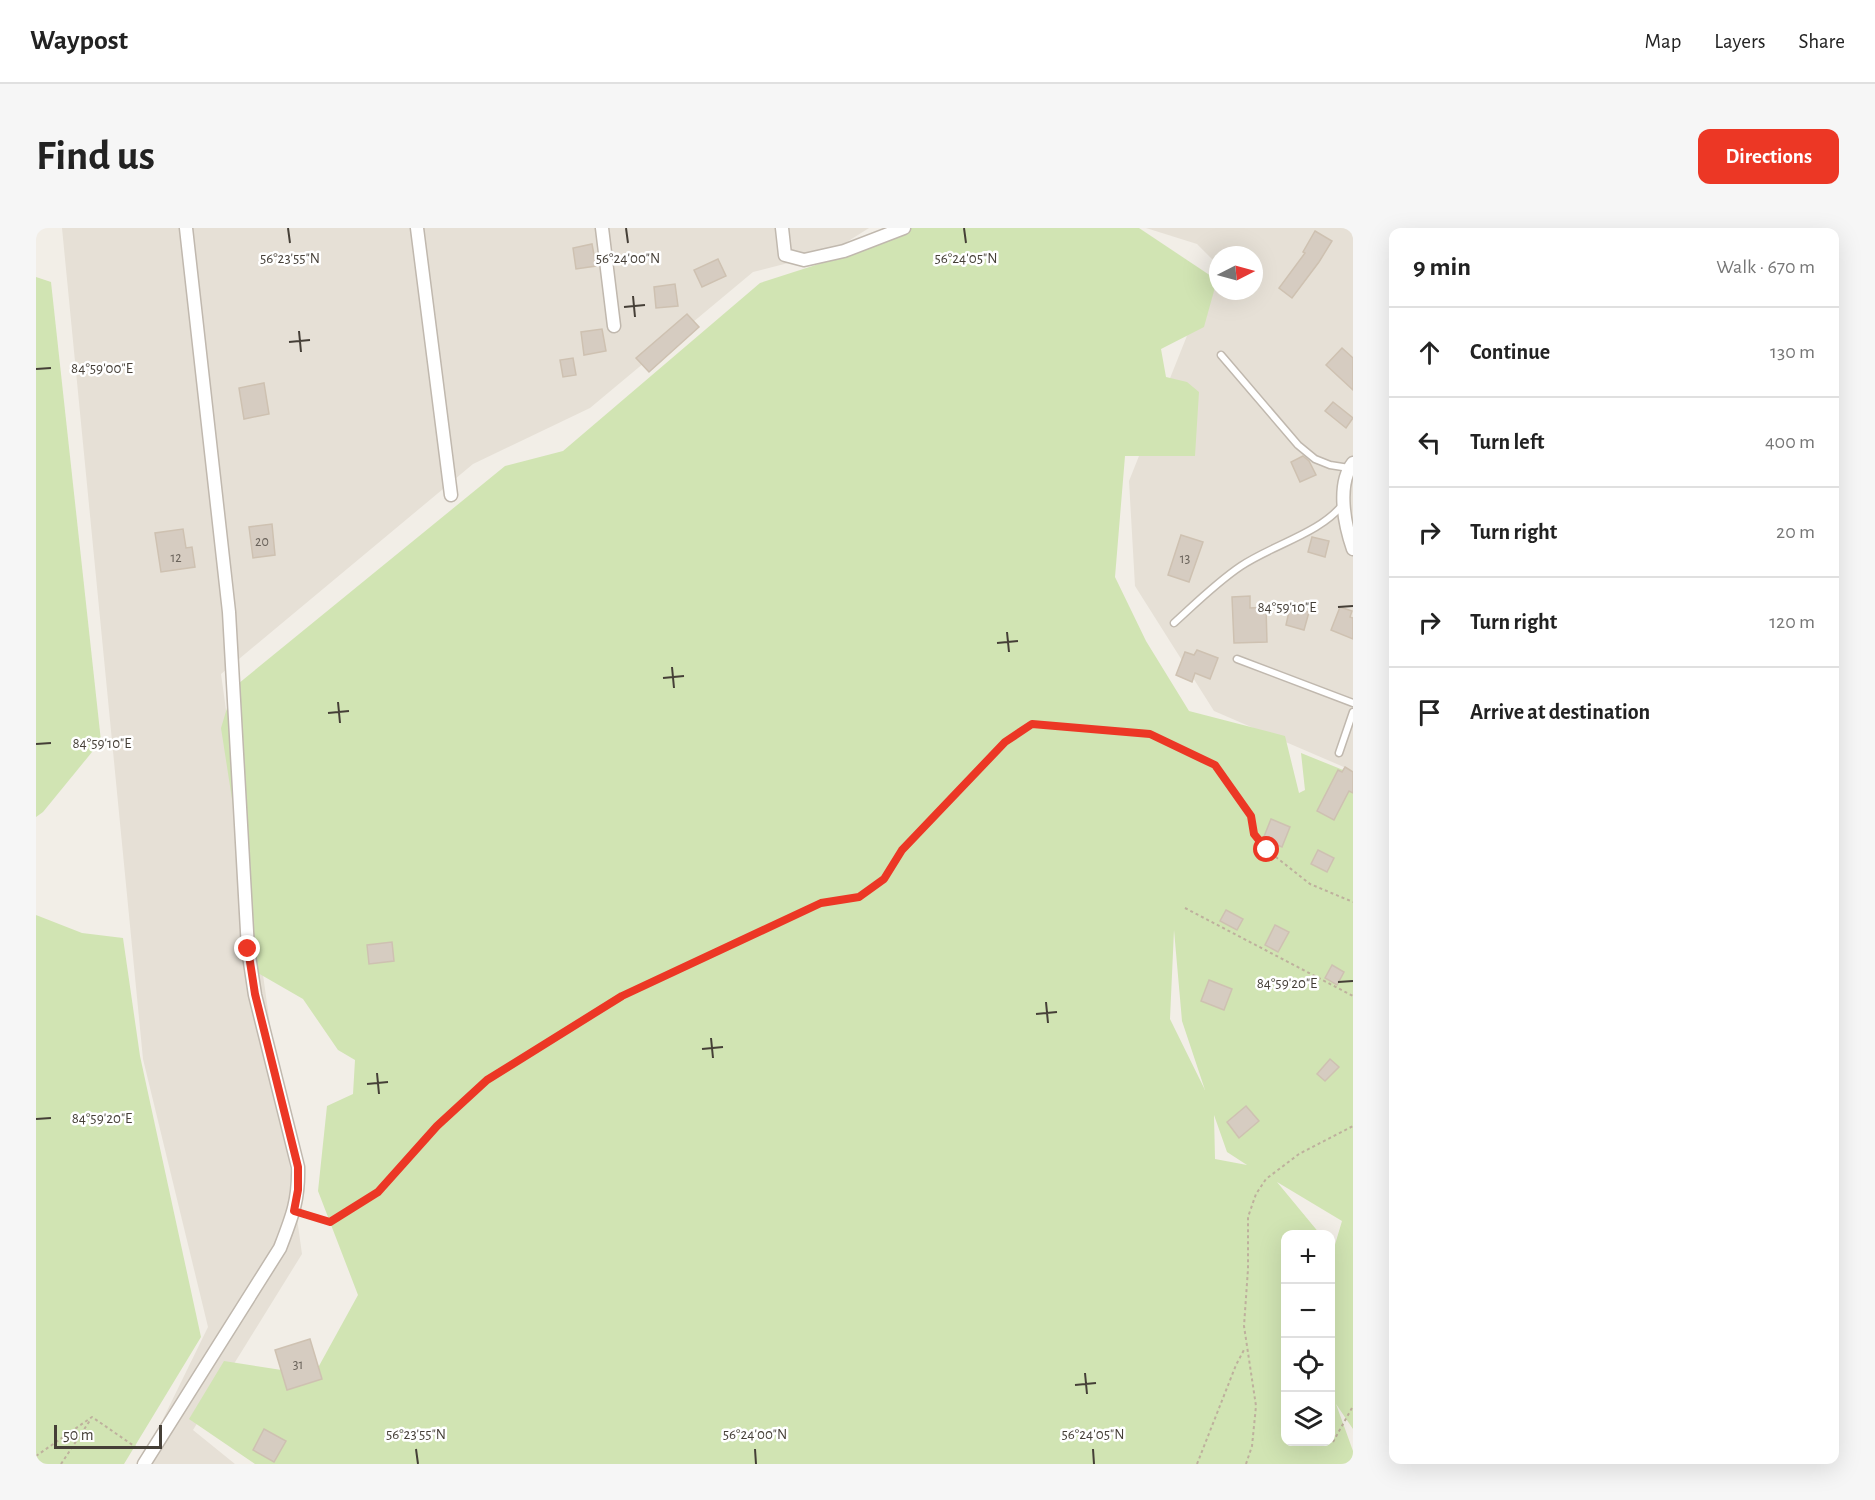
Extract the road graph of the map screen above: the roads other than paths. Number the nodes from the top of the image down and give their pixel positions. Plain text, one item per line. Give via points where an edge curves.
1 (186, 228) edge
2 (417, 228) edge
3 (602, 228) edge
4 (782, 228) edge
5 (904, 228) edge
6 (614, 326) dead end
7 (1221, 355) dead end
8 (1351, 466) edge
9 (451, 495) dead end
10 (1343, 503) junction
11 (1353, 549) edge
12 (1174, 623) dead end
13 (1237, 659) dead end
14 (1353, 703) edge
15 (1353, 712) edge
16 (1339, 753) dead end
17 (146, 1460) edge

1 - 17 street via 229,612 248,949 255,994 298,1167 298,1190 279,1248
2 - 9 street
3 - 6 street
4 - 5 street via 785,255 804,260 844,251
7 - 8 lane via 1298,446 1330,465
8 - 10 street
10 - 11 street
10 - 12 lane via 1325,522 1239,567
13 - 14 lane
15 - 16 lane

